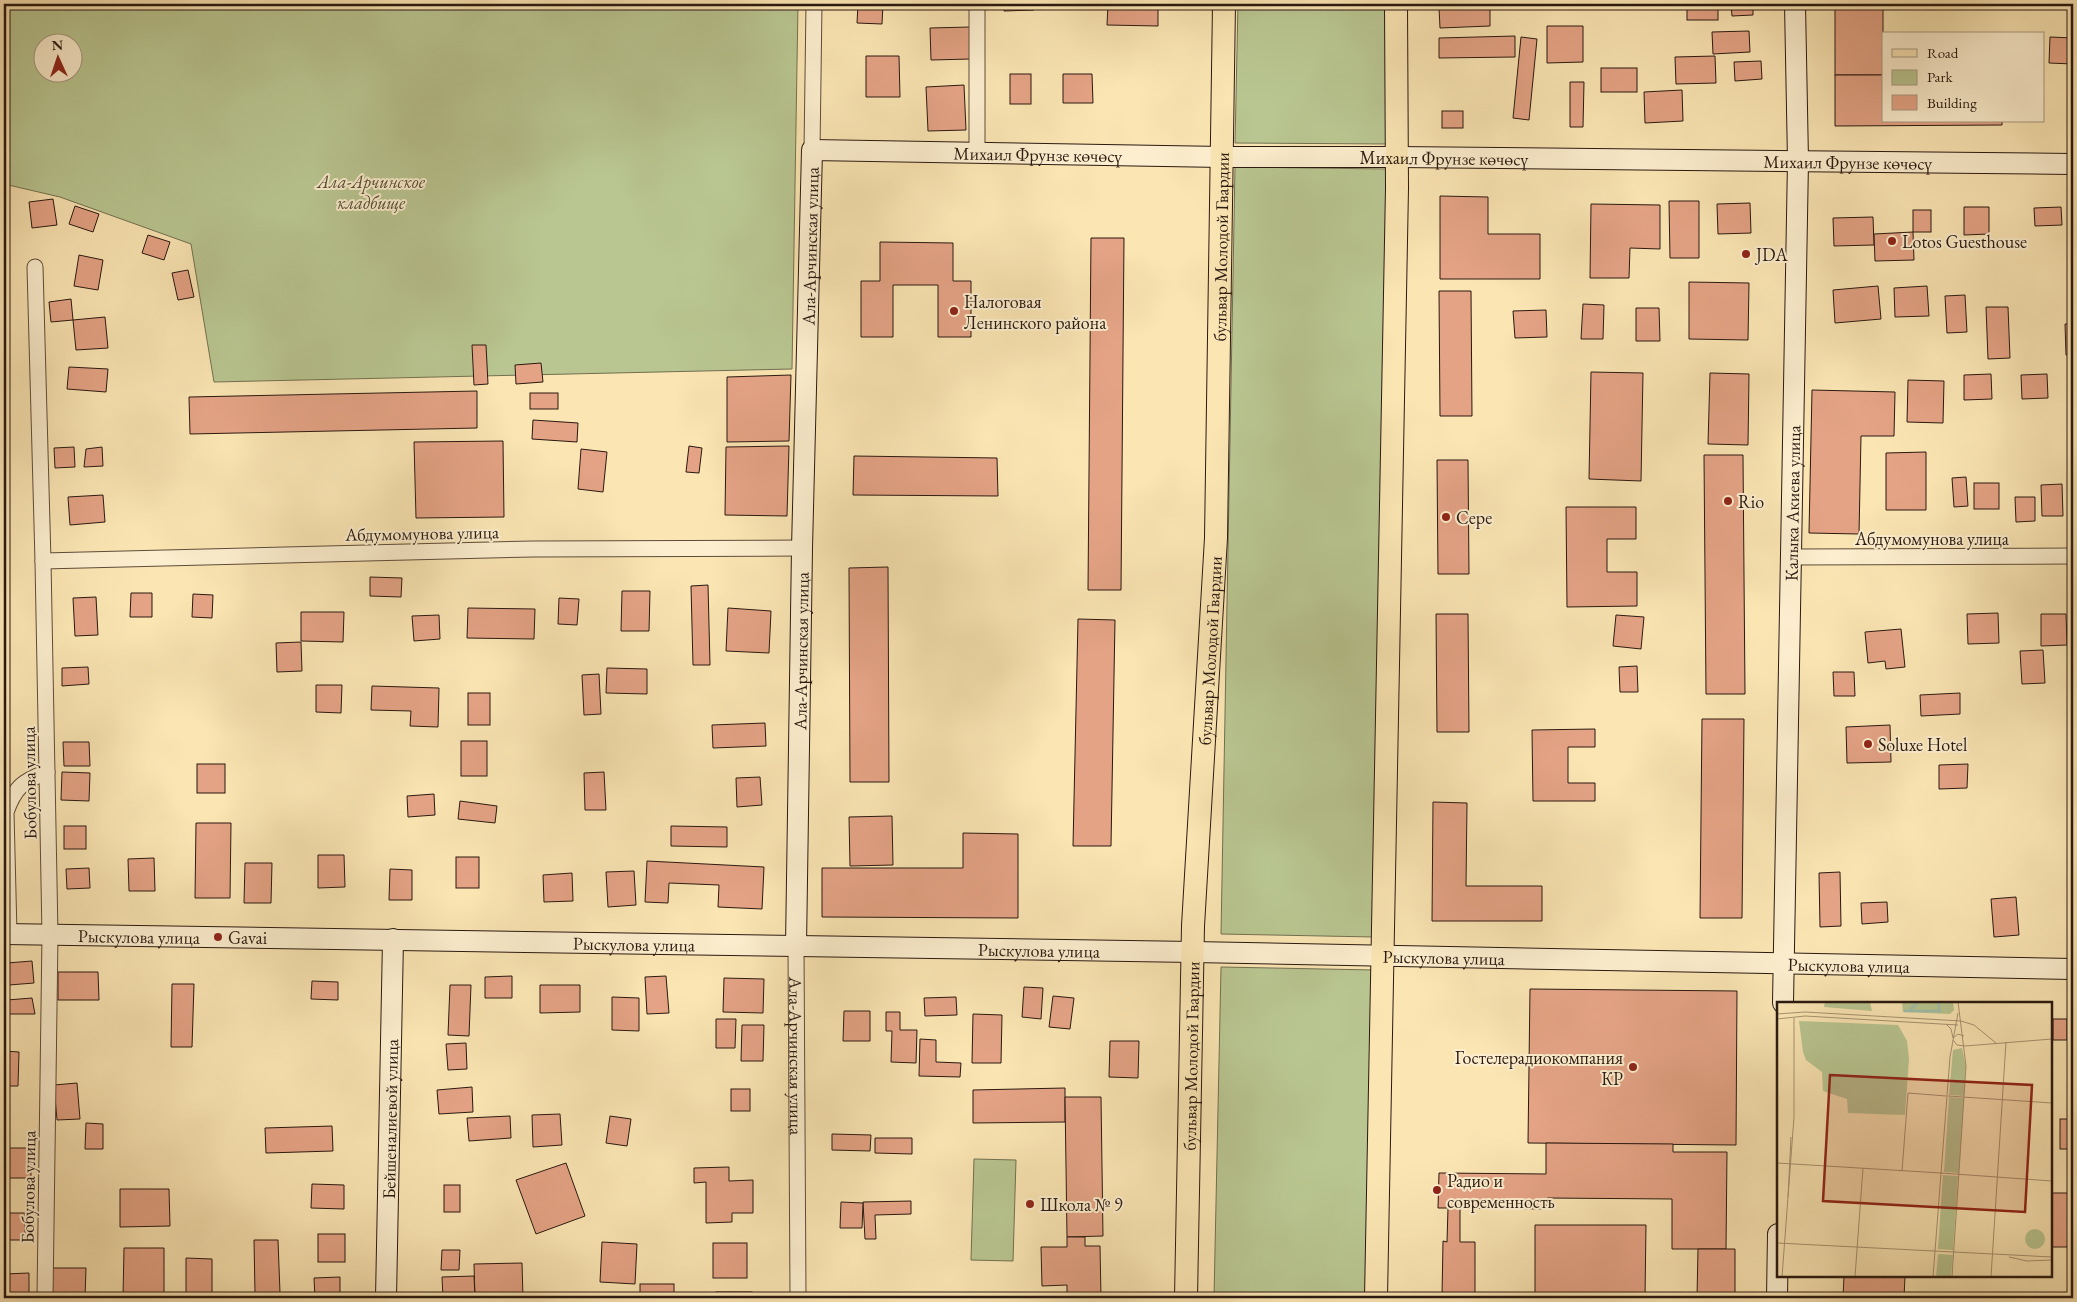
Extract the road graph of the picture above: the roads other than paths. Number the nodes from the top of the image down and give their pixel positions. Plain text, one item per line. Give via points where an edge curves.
1 (814, 4) edge
2 (978, 4) edge
3 (1224, 4) edge
4 (1396, 4) edge
5 (1795, 4) edge
6 (812, 150) junction
7 (977, 152) junction
8 (1223, 157) junction
9 (1397, 157) junction
10 (1798, 161) junction
11 (2073, 164) edge
12 (36, 268) dead end
13 (802, 548) junction
14 (2073, 556) edge
15 (1791, 557) junction
16 (44, 561) junction
17 (47, 772) junction
18 (7, 934) edge
19 (50, 935) junction
20 (393, 939) junction
21 (796, 946) junction
22 (1193, 952) junction
23 (1382, 956) junction
24 (1784, 964) junction
25 (2073, 969) edge
26 (1783, 1002) edge
27 (1777, 1277) edge
28 (45, 1298) edge
29 (386, 1298) edge
30 (798, 1298) edge
31 (1186, 1298) edge
32 (1376, 1298) edge
33 (1777, 1298) edge

1 - 6 street, Ала-Арчинская улица
2 - 7 street
3 - 8 main road, бульвар Молодой Гвардии
4 - 9 main road
5 - 10 street, Калыка Акиева улица
6 - 7 street, Михаил Фрунзе көчөсү
6 - 13 street, Ала-Арчинская улица
7 - 8 street, Михаил Фрунзе көчөсү
8 - 9 street, Михаил Фрунзе көчөсү
8 - 22 main road, бульвар Молодой Гвардии via 1216,538
9 - 10 street, Михаил Фрунзе көчөсү
9 - 23 main road
10 - 11 street, Михаил Фрунзе көчөсү
10 - 15 street, Калыка Акиева улица
12 - 16 street, Бобулова улица
13 - 16 street, Абдумомунова улица via 533,549
13 - 21 street, Ала-Арчинская улица
14 - 15 street, Абдумомунова улица
15 - 24 street, Калыка Акиева улица
16 - 17 street, Бобулова улица
17 - 18 street via 26,780 12,795 6,812
17 - 19 street, Бобулова улица
18 - 19 street, Рыскулова улица
19 - 20 street, Рыскулова улица
19 - 28 street, Бобулова улица
20 - 21 street, Рыскулова улица
20 - 29 street, Бейшеналиевой улица
21 - 22 street, Рыскулова улица
21 - 30 street, Ала-Арчинская улица
22 - 23 street, Рыскулова улица
22 - 31 main road, бульвар Молодой Гвардии
23 - 24 street, Рыскулова улица
23 - 32 main road
24 - 25 street, Рыскулова улица
24 - 26 street, Калыка Акиева улица
27 - 33 street

